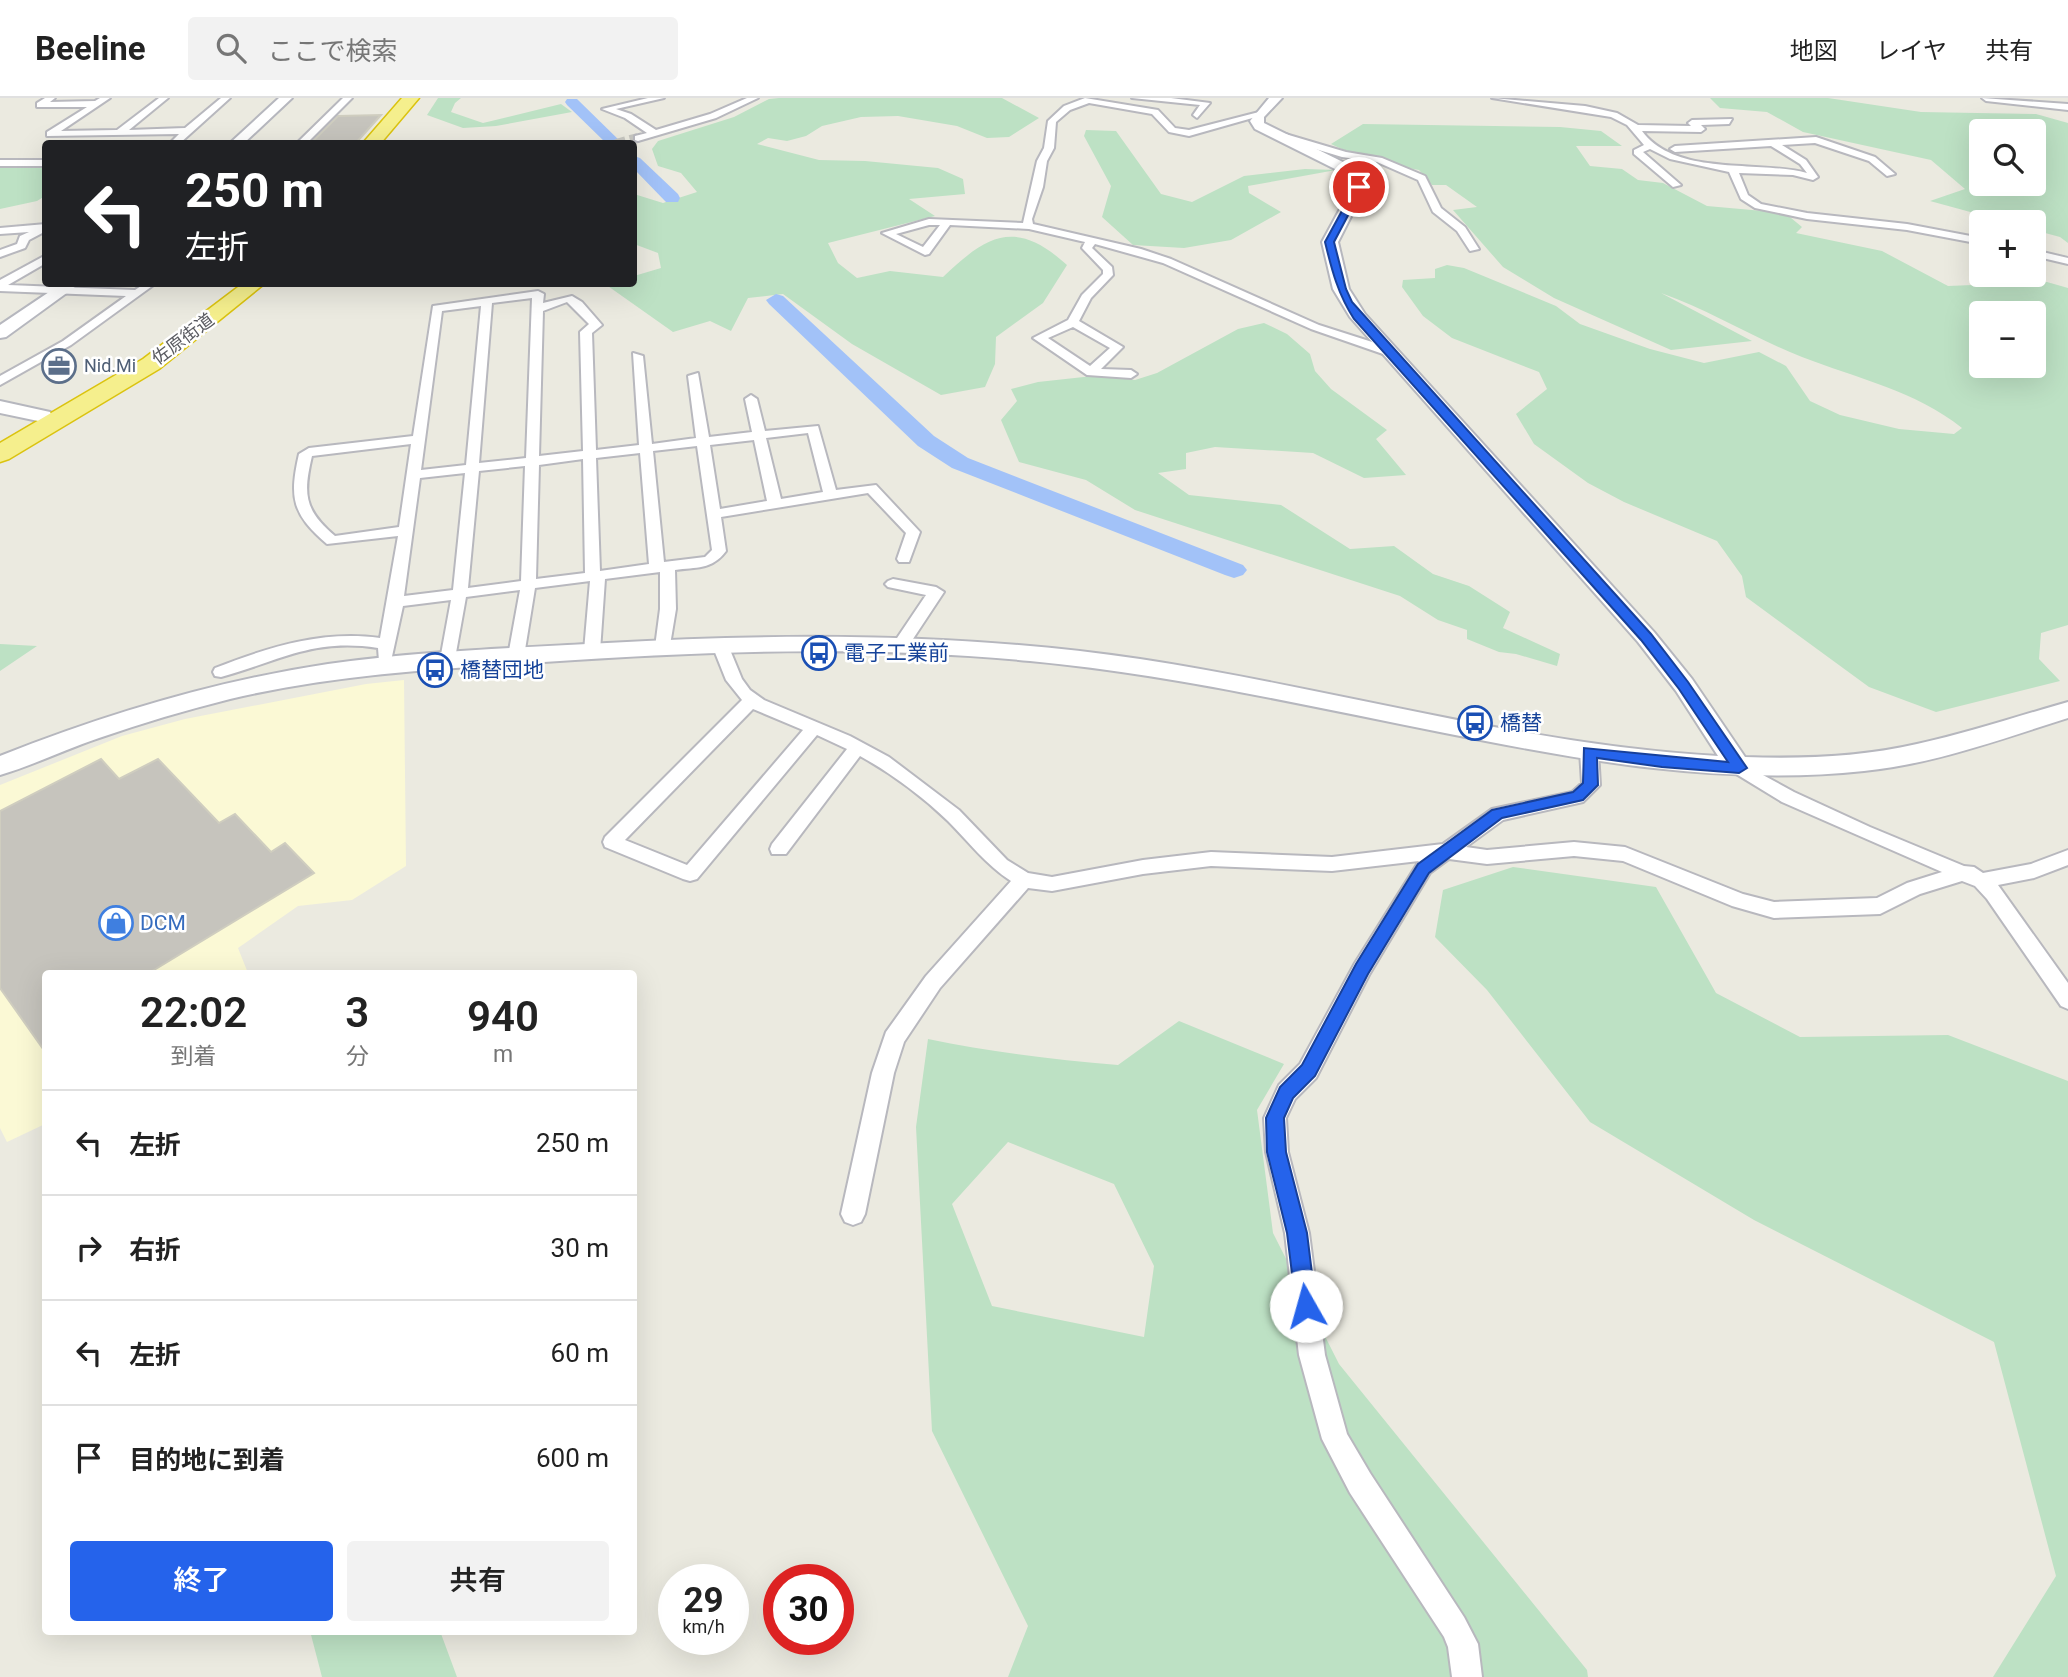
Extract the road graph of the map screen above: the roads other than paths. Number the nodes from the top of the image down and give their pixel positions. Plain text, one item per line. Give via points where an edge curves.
1 (51, 98) edge
2 (106, 98) edge
3 (164, 98) edge
4 (226, 98) edge
5 (286, 98) edge
6 (348, 98) edge
7 (411, 98) edge
8 (424, 98) edge
9 (660, 98) edge
10 (754, 98) edge
11 (1136, 98) edge
12 (1276, 98) edge
13 (1496, 98) edge
14 (1600, 98) edge
15 (1986, 98) edge
16 (1090, 99) edge
17 (97, 104) junction
18 (2068, 109) edge
19 (1613, 114) junction
20 (675, 115) dead end
21 (1197, 115) dead end
22 (1729, 121) dead end
23 (689, 123) junction
24 (1263, 123) junction
25 (1638, 128) junction
26 (187, 131) junction
27 (119, 132) junction
28 (657, 133) junction
29 (638, 138) tunnel mouth
30 (177, 140) edge
31 (239, 140) edge
32 (304, 140) edge
33 (374, 140) edge
34 (388, 140) edge
35 (1774, 144) junction
36 (1652, 147) junction
37 (0, 163) edge
38 (42, 163) edge
39 (1733, 170) junction
40 (1890, 174) dead end
41 (1676, 185) dead end
42 (947, 222) junction
43 (1029, 226) junction
44 (42, 227) edge
45 (42, 228) edge
46 (0, 231) edge
47 (1969, 239) edge
48 (1092, 240) junction
49 (1474, 249) dead end
50 (0, 254) edge
51 (2046, 256) edge
52 (42, 260) edge
53 (2068, 261) edge
54 (0, 286) edge
55 (42, 287) edge
56 (66, 287) edge
57 (146, 287) edge
58 (233, 287) edge
59 (250, 287) edge
60 (137, 293) junction
61 (488, 302) junction
62 (538, 309) junction
63 (1073, 322) junction
64 (0, 333) edge
65 (1390, 352) junction
66 (637, 356) dead end
67 (1091, 372) junction
68 (1131, 374) dead end
69 (695, 376) dead end
70 (0, 381) edge
71 (751, 400) dead end
72 (0, 407) edge
73 (43, 416) junction
74 (760, 435) junction
75 (419, 439) junction
76 (0, 441) edge
77 (704, 442) junction
78 (646, 448) junction
79 (0, 454) edge
80 (590, 456) junction
81 (532, 461) junction
82 (471, 468) junction
83 (413, 475) junction
84 (831, 495) junction
85 (775, 504) junction
86 (713, 514) junction
87 (405, 531) junction
88 (904, 559) dead end
89 (662, 567) junction
90 (595, 576) junction
91 (528, 584) junction
92 (893, 584) dead end
93 (460, 593) junction
94 (396, 602) junction
95 (901, 644) junction
96 (720, 645) junction
97 (663, 647) junction
98 (592, 651) junction
99 (385, 655) junction
100 (516, 656) junction
101 (448, 660) junction
102 (221, 672) dead end
103 (752, 699) junction
104 (2068, 710) edge
105 (814, 728) junction
106 (858, 747) junction
107 (1589, 751) junction
108 (0, 766) edge
109 (1739, 768) junction
110 (779, 849) dead end
111 (1444, 851) junction
112 (2068, 857) edge
113 (1974, 877) junction
114 (1024, 880) junction
115 (2068, 1000) edge
116 (853, 1214) dead end
117 (1467, 1677) edge

1 - 17 street via 40,105
2 - 17 street
3 - 27 street
4 - 26 street
5 - 31 street
6 - 32 street
7 - 33 highway
8 - 34 highway
9 - 28 street via 606,109
10 - 23 street
11 - 21 street via 1206,103
12 - 24 street
13 - 19 street
14 - 19 street
15 - 18 street
16 - 24 street via 1155,112 1172,130 1189,133
16 - 43 street via 1052,121
17 - 27 street via 50,134
19 - 25 street
20 - 23 street
22 - 25 street via 1692,123 1701,129
23 - 28 street
24 - 49 street via 1422,178 1437,210 1461,229
24 - 65 street via 1359,181 1330,242 1348,302
25 - 36 street
26 - 27 street
26 - 30 street
28 - 29 street
35 - 36 street
35 - 39 street via 1806,164 1813,177
35 - 40 street via 1816,141 1872,159
36 - 39 street
36 - 41 street via 1637,152
37 - 38 street
39 - 47 street via 1744,197 1758,206
42 - 42 street via 925,252 887,233 929,222
42 - 43 street
43 - 48 street
44 - 46 street
45 - 50 street via 24,238 21,246
48 - 63 street via 1087,248 1108,269 1108,275 1086,297
48 - 65 street via 1167,261 1315,327
51 - 53 street
52 - 54 street
54 - 55 street
56 - 60 street
56 - 64 street
57 - 60 street
58 - 73 highway, 佐原街道 via 171,337
59 - 79 highway, 佐原街道 via 150,364
60 - 70 street via 67,343
61 - 62 street via 538,294
61 - 75 street via 438,308
61 - 82 street
62 - 80 street via 568,298 597,325 586,332
62 - 81 street
63 - 67 street via 1117,348
63 - 67 street via 1039,338
65 - 109 street via 1646,637
66 - 78 street
67 - 68 street
69 - 77 street
71 - 74 street
72 - 73 street
73 - 76 highway, 佐原街道
74 - 77 street
74 - 84 street via 813,429
74 - 85 street
75 - 83 street
75 - 87 street via 306,454 297,488 309,522 332,541
77 - 78 street
77 - 86 street
78 - 80 street
78 - 89 street
80 - 81 street
80 - 90 street
81 - 82 street
81 - 91 street
82 - 83 street
82 - 93 street
83 - 87 street
84 - 85 street
84 - 88 street via 871,488 913,532
85 - 86 street
86 - 89 street via 719,551 709,561
87 - 94 street
89 - 90 street
89 - 97 street via 668,609
90 - 91 street
90 - 98 street
91 - 93 street
91 - 100 street
92 - 95 street via 936,592
93 - 94 street
93 - 101 street
94 - 99 street
95 - 96 street
95 - 107 street via 1092,660 1202,677
96 - 97 street
96 - 103 street via 734,680
97 - 98 street
98 - 100 street
99 - 101 street
99 - 102 street via 370,640 309,642
99 - 108 street via 204,697 94,730
100 - 101 street
103 - 105 street
103 - 105 street via 612,842 690,874
104 - 109 street via 1871,762
105 - 106 street
106 - 110 street
106 - 114 street via 931,796 1000,865
107 - 109 street
107 - 111 street via 1591,785 1577,797 1498,814
109 - 113 street via 1863,832
111 - 113 street via 1487,857 1574,849 1612,851 1739,901 1774,909 1880,906 1914,888
111 - 114 street via 1332,864 1211,859 1052,884
111 - 117 street via 1423,868 1308,1071 1287,1093 1275,1118 1277,1152 1297,1233 1312,1355 1335,1439 1454,1627 1463,1644
112 - 113 street via 2035,871
113 - 115 street via 1994,894
114 - 116 street via 933,982 894,1038

